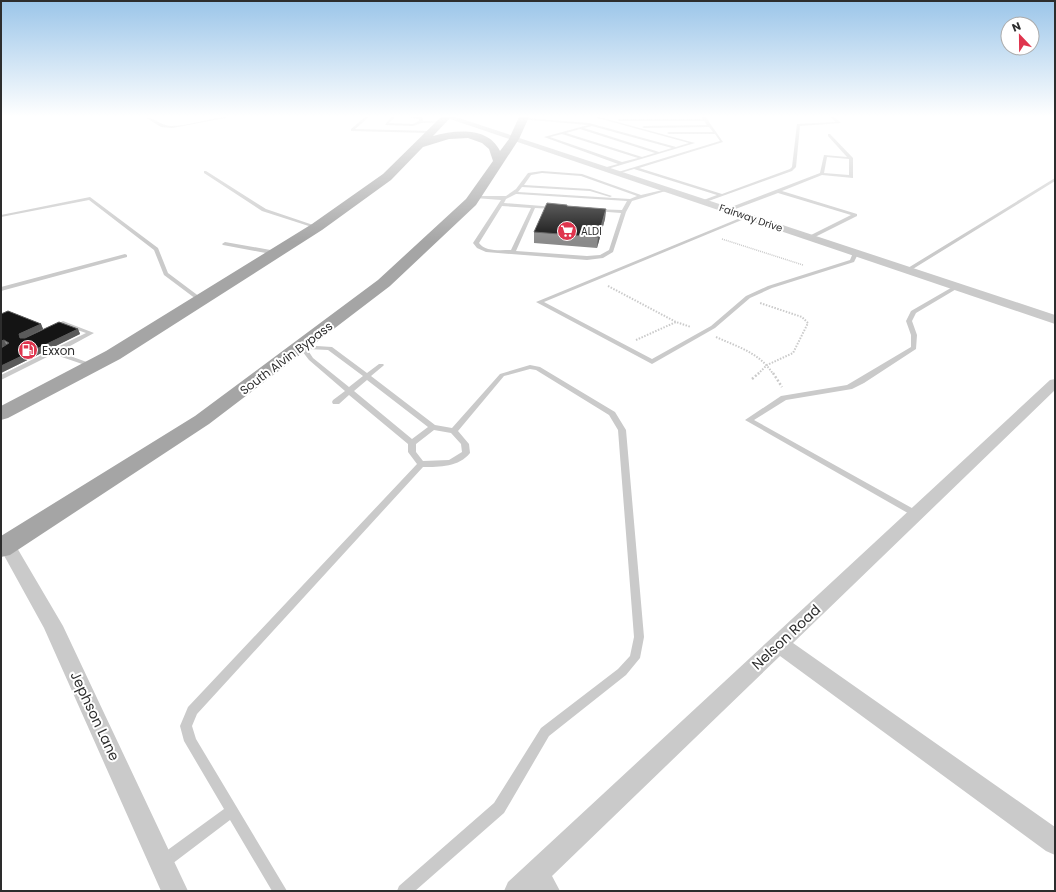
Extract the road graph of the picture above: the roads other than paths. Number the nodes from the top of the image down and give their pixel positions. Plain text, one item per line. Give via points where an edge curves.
1 (851, 158) edge
2 (405, 159) edge
3 (498, 159) edge
4 (501, 159) edge
5 (573, 159) edge
6 (598, 159) edge
7 (642, 159) edge
8 (665, 159) edge
9 (795, 159) edge
10 (825, 159) edge
11 (499, 162) junction
12 (620, 168) junction
13 (635, 168) junction
14 (205, 172) dead end
15 (822, 174) junction
16 (1055, 178) edge
17 (522, 186) junction
18 (667, 190) junction
19 (777, 191) junction
20 (517, 193) junction
21 (721, 195) junction
22 (641, 196) junction
23 (475, 197) junction
24 (504, 199) junction
25 (620, 200) junction
26 (630, 200) junction
27 (703, 202) junction
28 (500, 204) junction
29 (534, 206) junction
30 (564, 208) edge
31 (586, 210) edge
32 (728, 210) junction
33 (624, 212) junction
34 (1, 216) edge
35 (747, 217) junction
36 (316, 227) junction
37 (808, 238) junction
38 (225, 244) dead end
39 (513, 252) junction
40 (276, 253) junction
41 (855, 254) junction
42 (125, 256) dead end
43 (906, 271) junction
44 (956, 287) junction
45 (1, 289) edge
46 (202, 301) junction
47 (1055, 320) edge
48 (44, 332) edge
49 (302, 347) junction
50 (54, 350) junction
51 (381, 365) dead end
52 (92, 366) junction
53 (367, 376) junction
54 (1, 378) edge
55 (1055, 383) edge
56 (350, 390) junction
57 (336, 402) dead end
58 (1, 414) edge
59 (433, 427) junction
60 (454, 431) junction
61 (412, 443) junction
62 (421, 464) junction
63 (916, 514) junction
64 (4, 547) edge
65 (779, 644) junction
66 (232, 811) junction
67 (1055, 842) edge
68 (162, 863) junction
69 (533, 886) edge
70 (175, 891) edge
71 (280, 891) edge
72 (404, 891) edge

1 - 15 lane via 851,177
2 - 36 main road via 387,177
3 - 11 main road
4 - 11 main road, South Alvin Bypass
5 - 12 street, Fairway Drive via 604,169
6 - 12 lane
7 - 12 lane
8 - 13 lane
9 - 21 lane via 791,170
10 - 15 lane
11 - 23 main road, South Alvin Bypass
12 - 13 lane
12 - 18 street, Fairway Drive
13 - 21 lane
14 - 36 lane via 264,210
15 - 19 lane
16 - 43 lane
17 - 20 lane
17 - 22 lane via 530,174 535,173 582,175
17 - 25 lane via 590,190
18 - 22 lane
18 - 27 street, Fairway Drive
19 - 32 lane
19 - 37 lane via 855,215
20 - 24 lane
20 - 25 lane
21 - 27 lane
22 - 26 lane
23 - 24 lane
23 - 49 main road, South Alvin Bypass via 384,283
24 - 28 lane
25 - 26 lane
26 - 33 lane
27 - 32 street, Fairway Drive
28 - 29 lane
28 - 39 lane via 476,243 486,250
29 - 30 lane
29 - 39 lane
31 - 33 lane
32 - 35 street, Fairway Drive
33 - 39 lane via 611,251 601,257
34 - 46 lane via 90,198 156,249 166,274
35 - 37 street, Fairway Drive
35 - 41 lane via 539,302 652,362 712,327 746,298 770,287 852,261
36 - 40 main road
37 - 41 street, Fairway Drive
38 - 40 lane
40 - 46 main road
41 - 43 street, Fairway Drive
42 - 45 lane
43 - 44 street, Fairway Drive
44 - 47 street, Fairway Drive
44 - 63 lane via 913,312 909,321 914,335 914,348 848,387 784,398 749,420
46 - 52 main road
48 - 50 lane via 63,323 91,333
49 - 53 lane via 330,348
49 - 56 lane via 312,359
49 - 64 main road, South Alvin Bypass via 202,420
50 - 52 lane
50 - 54 lane
51 - 53 lane
52 - 58 main road
53 - 56 lane
53 - 59 lane
55 - 63 street, Nelson Road
56 - 57 lane
56 - 61 lane
59 - 60 lane
59 - 61 lane
60 - 62 lane via 465,444 466,453 458,461 443,465
60 - 72 lane via 502,375 530,367 538,368 612,414 622,430 639,637 635,658 622,672 545,732 500,808
61 - 62 lane via 412,452
62 - 66 lane via 192,711 186,726 190,742
63 - 65 street, Nelson Road
64 - 68 street, Jephson Lane via 53,626
65 - 67 street
65 - 69 street, Nelson Road
66 - 68 lane
66 - 71 lane
68 - 70 street, Jephson Lane

